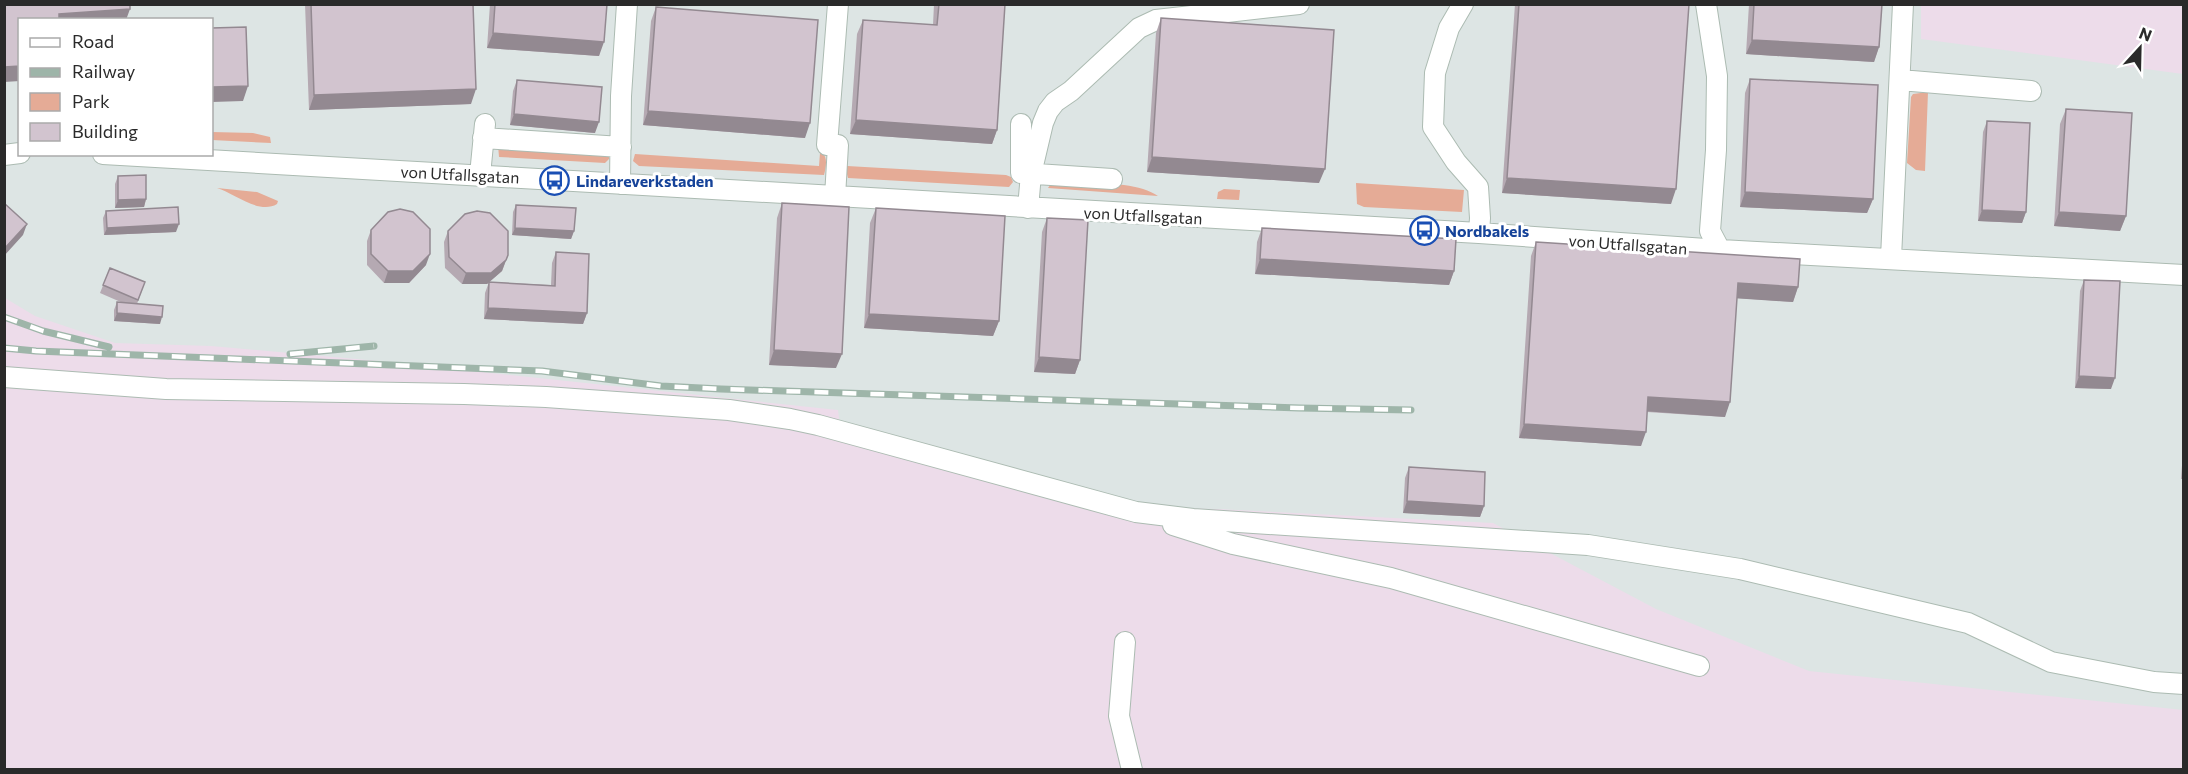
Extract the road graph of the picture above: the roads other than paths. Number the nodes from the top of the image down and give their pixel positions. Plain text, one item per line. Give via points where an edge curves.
1 (627, 4) edge
2 (838, 4) edge
3 (1299, 4) edge
4 (1463, 4) edge
5 (1706, 4) edge
6 (1903, 4) edge
7 (1193, 10) edge
8 (1900, 81) junction
9 (2031, 91) dead end
10 (1021, 124) dead end
11 (621, 147) junction
12 (139, 156) edge
13 (1032, 174) junction
14 (480, 175) junction
15 (1112, 179) dead end
16 (620, 184) junction
17 (835, 197) junction
18 (1028, 208) junction
19 (1479, 233) junction
20 (1719, 250) junction
21 (1891, 258) junction
22 (2184, 275) edge
23 (4, 377) edge
24 (1136, 512) junction
25 (1125, 642) dead end
26 (1699, 666) dead end
27 (2184, 684) edge
28 (1132, 770) edge

1 - 11 street
2 - 17 street via 832,145
3 - 7 street
4 - 19 street via 1449,28 1435,73 1433,127 1478,187
5 - 20 street via 1717,76 1710,231
6 - 8 street
7 - 13 street via 1139,28 1055,102 1043,123
8 - 9 street
8 - 21 street
10 - 13 street via 1021,173
11 - 14 street via 484,131
11 - 16 street
12 - 14 street, von Utfallsgatan
13 - 15 street
13 - 18 street
14 - 16 street, von Utfallsgatan
16 - 17 street, von Utfallsgatan
17 - 18 street, von Utfallsgatan
18 - 19 street, von Utfallsgatan
19 - 20 street, von Utfallsgatan
20 - 21 street, von Utfallsgatan
21 - 22 street, von Utfallsgatan
23 - 24 street via 166,389 546,397 729,410 818,425
24 - 26 street via 1211,538 1391,578
24 - 27 street via 1588,545 1740,569 1968,623 2051,662
25 - 28 street via 1119,716

